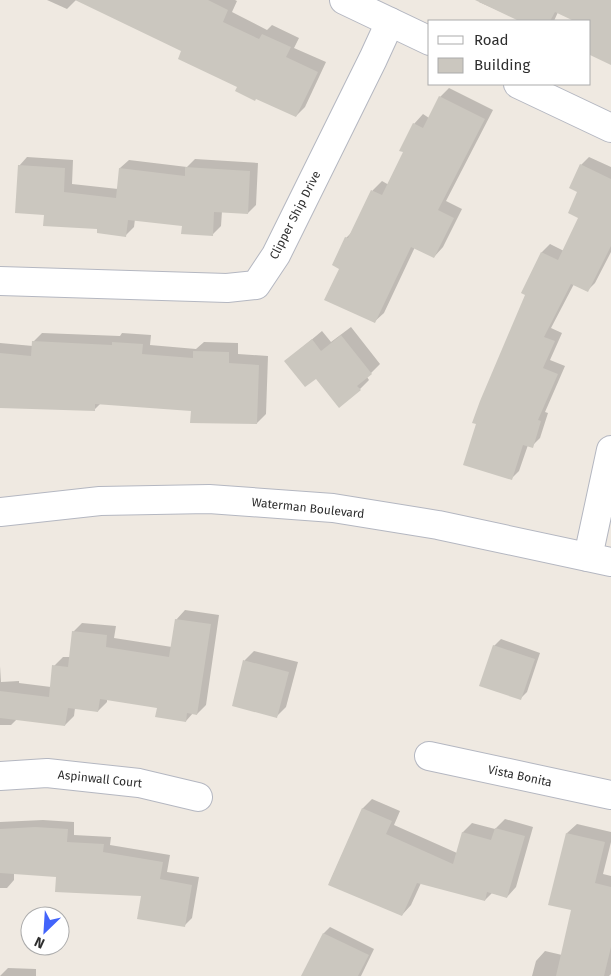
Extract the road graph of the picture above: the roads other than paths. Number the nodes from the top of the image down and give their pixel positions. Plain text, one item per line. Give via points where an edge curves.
1 (344, 0) edge
2 (390, 22) junction
3 (428, 40) edge
4 (520, 85) edge
5 (611, 128) edge
6 (0, 281) edge
7 (611, 450) edge
8 (0, 512) edge
9 (600, 559) edge
10 (429, 756) dead end
11 (0, 776) edge
12 (611, 795) edge
13 (198, 797) dead end

1 - 2 street
2 - 3 street
2 - 6 street, Clipper Ship Drive via 276,255 256,285 227,288
4 - 5 street
7 - 9 street
8 - 9 street, Waterman Boulevard via 100,501 209,499 334,508 438,525
10 - 12 street, Vista Bonita
11 - 13 street, Aspinwall Court via 46,773 139,783

